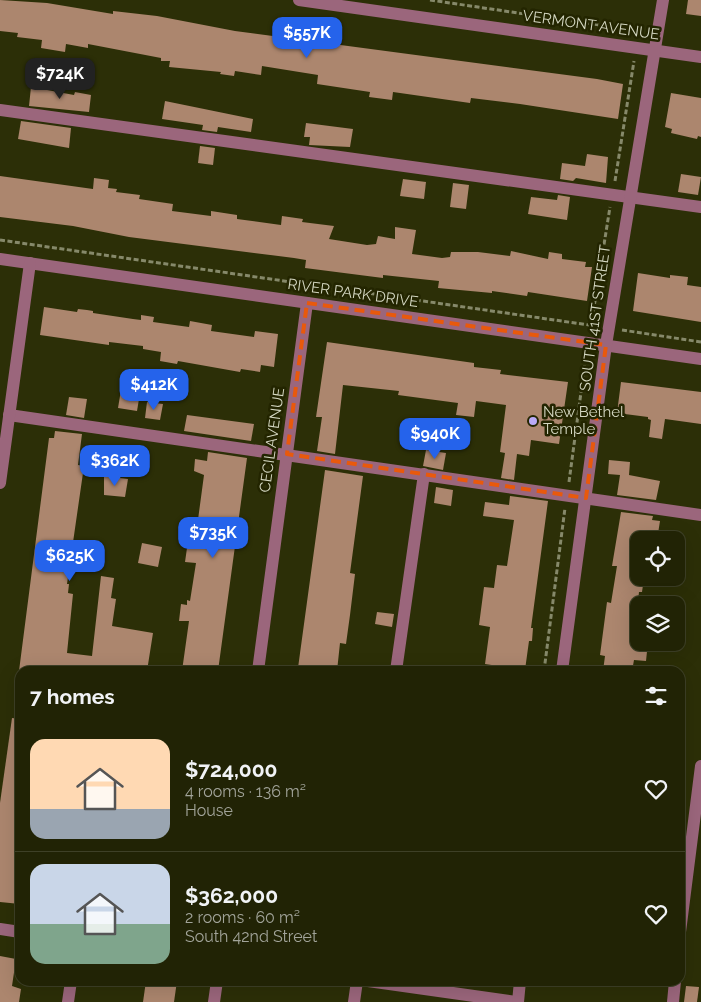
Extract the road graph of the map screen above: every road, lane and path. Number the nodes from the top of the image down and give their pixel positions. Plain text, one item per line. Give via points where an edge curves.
1 (299, 0) edge
2 (430, 0) edge
3 (663, 0) edge
4 (640, 31) dead end
5 (637, 48) junction
6 (655, 50) junction
7 (701, 57) edge
8 (0, 110) edge
9 (612, 194) junction
10 (630, 197) junction
11 (701, 207) edge
12 (0, 240) edge
13 (0, 259) edge
14 (30, 264) junction
15 (307, 303) junction
16 (591, 326) junction
17 (609, 328) junction
18 (588, 342) junction
19 (701, 342) edge
20 (606, 345) junction
21 (701, 359) edge
22 (9, 415) junction
23 (287, 454) junction
24 (424, 474) junction
25 (0, 483) edge
26 (567, 495) junction
27 (586, 498) junction
28 (701, 515) edge
29 (259, 666) edge
30 (397, 666) edge
31 (545, 666) edge
32 (563, 666) edge
33 (701, 766) edge
34 (685, 892) edge
35 (0, 929) edge
36 (15, 931) edge
37 (70, 986) edge
38 (216, 986) edge
39 (356, 986) edge
40 (403, 986) edge
41 (519, 986) edge
42 (675, 986) edge
43 (68, 1002) edge
44 (214, 1002) edge
45 (354, 1002) edge
46 (517, 1002) edge
47 (673, 1002) edge

1 - 5 street, VERMONT AVENUE
2 - 4 path
3 - 6 street, SOUTH 41ST STREET
5 - 6 street, VERMONT AVENUE
5 - 9 path
6 - 7 street, VERMONT AVENUE
6 - 10 street, SOUTH 41ST STREET
8 - 9 street
9 - 10 street
9 - 16 path
10 - 11 street
10 - 17 street, SOUTH 41ST STREET
12 - 16 path
13 - 14 street, RIVER PARK DRIVE
14 - 15 street, RIVER PARK DRIVE
14 - 22 street
15 - 18 street, RIVER PARK DRIVE
15 - 23 street, CECIL AVENUE
16 - 17 path
16 - 18 path
17 - 19 path
17 - 20 street, SOUTH 41ST STREET
18 - 20 street, RIVER PARK DRIVE
18 - 26 path
20 - 21 street, RIVER PARK DRIVE
20 - 27 street, SOUTH 41ST STREET
22 - 23 street
22 - 25 street
23 - 24 street
23 - 29 street, CECIL AVENUE
24 - 26 street
24 - 30 street
26 - 27 street
26 - 31 path
27 - 28 street
27 - 32 street, SOUTH 41ST STREET
33 - 34 street
35 - 36 street
37 - 43 street
38 - 44 street
39 - 45 street
40 - 46 street
41 - 46 street
42 - 47 street

